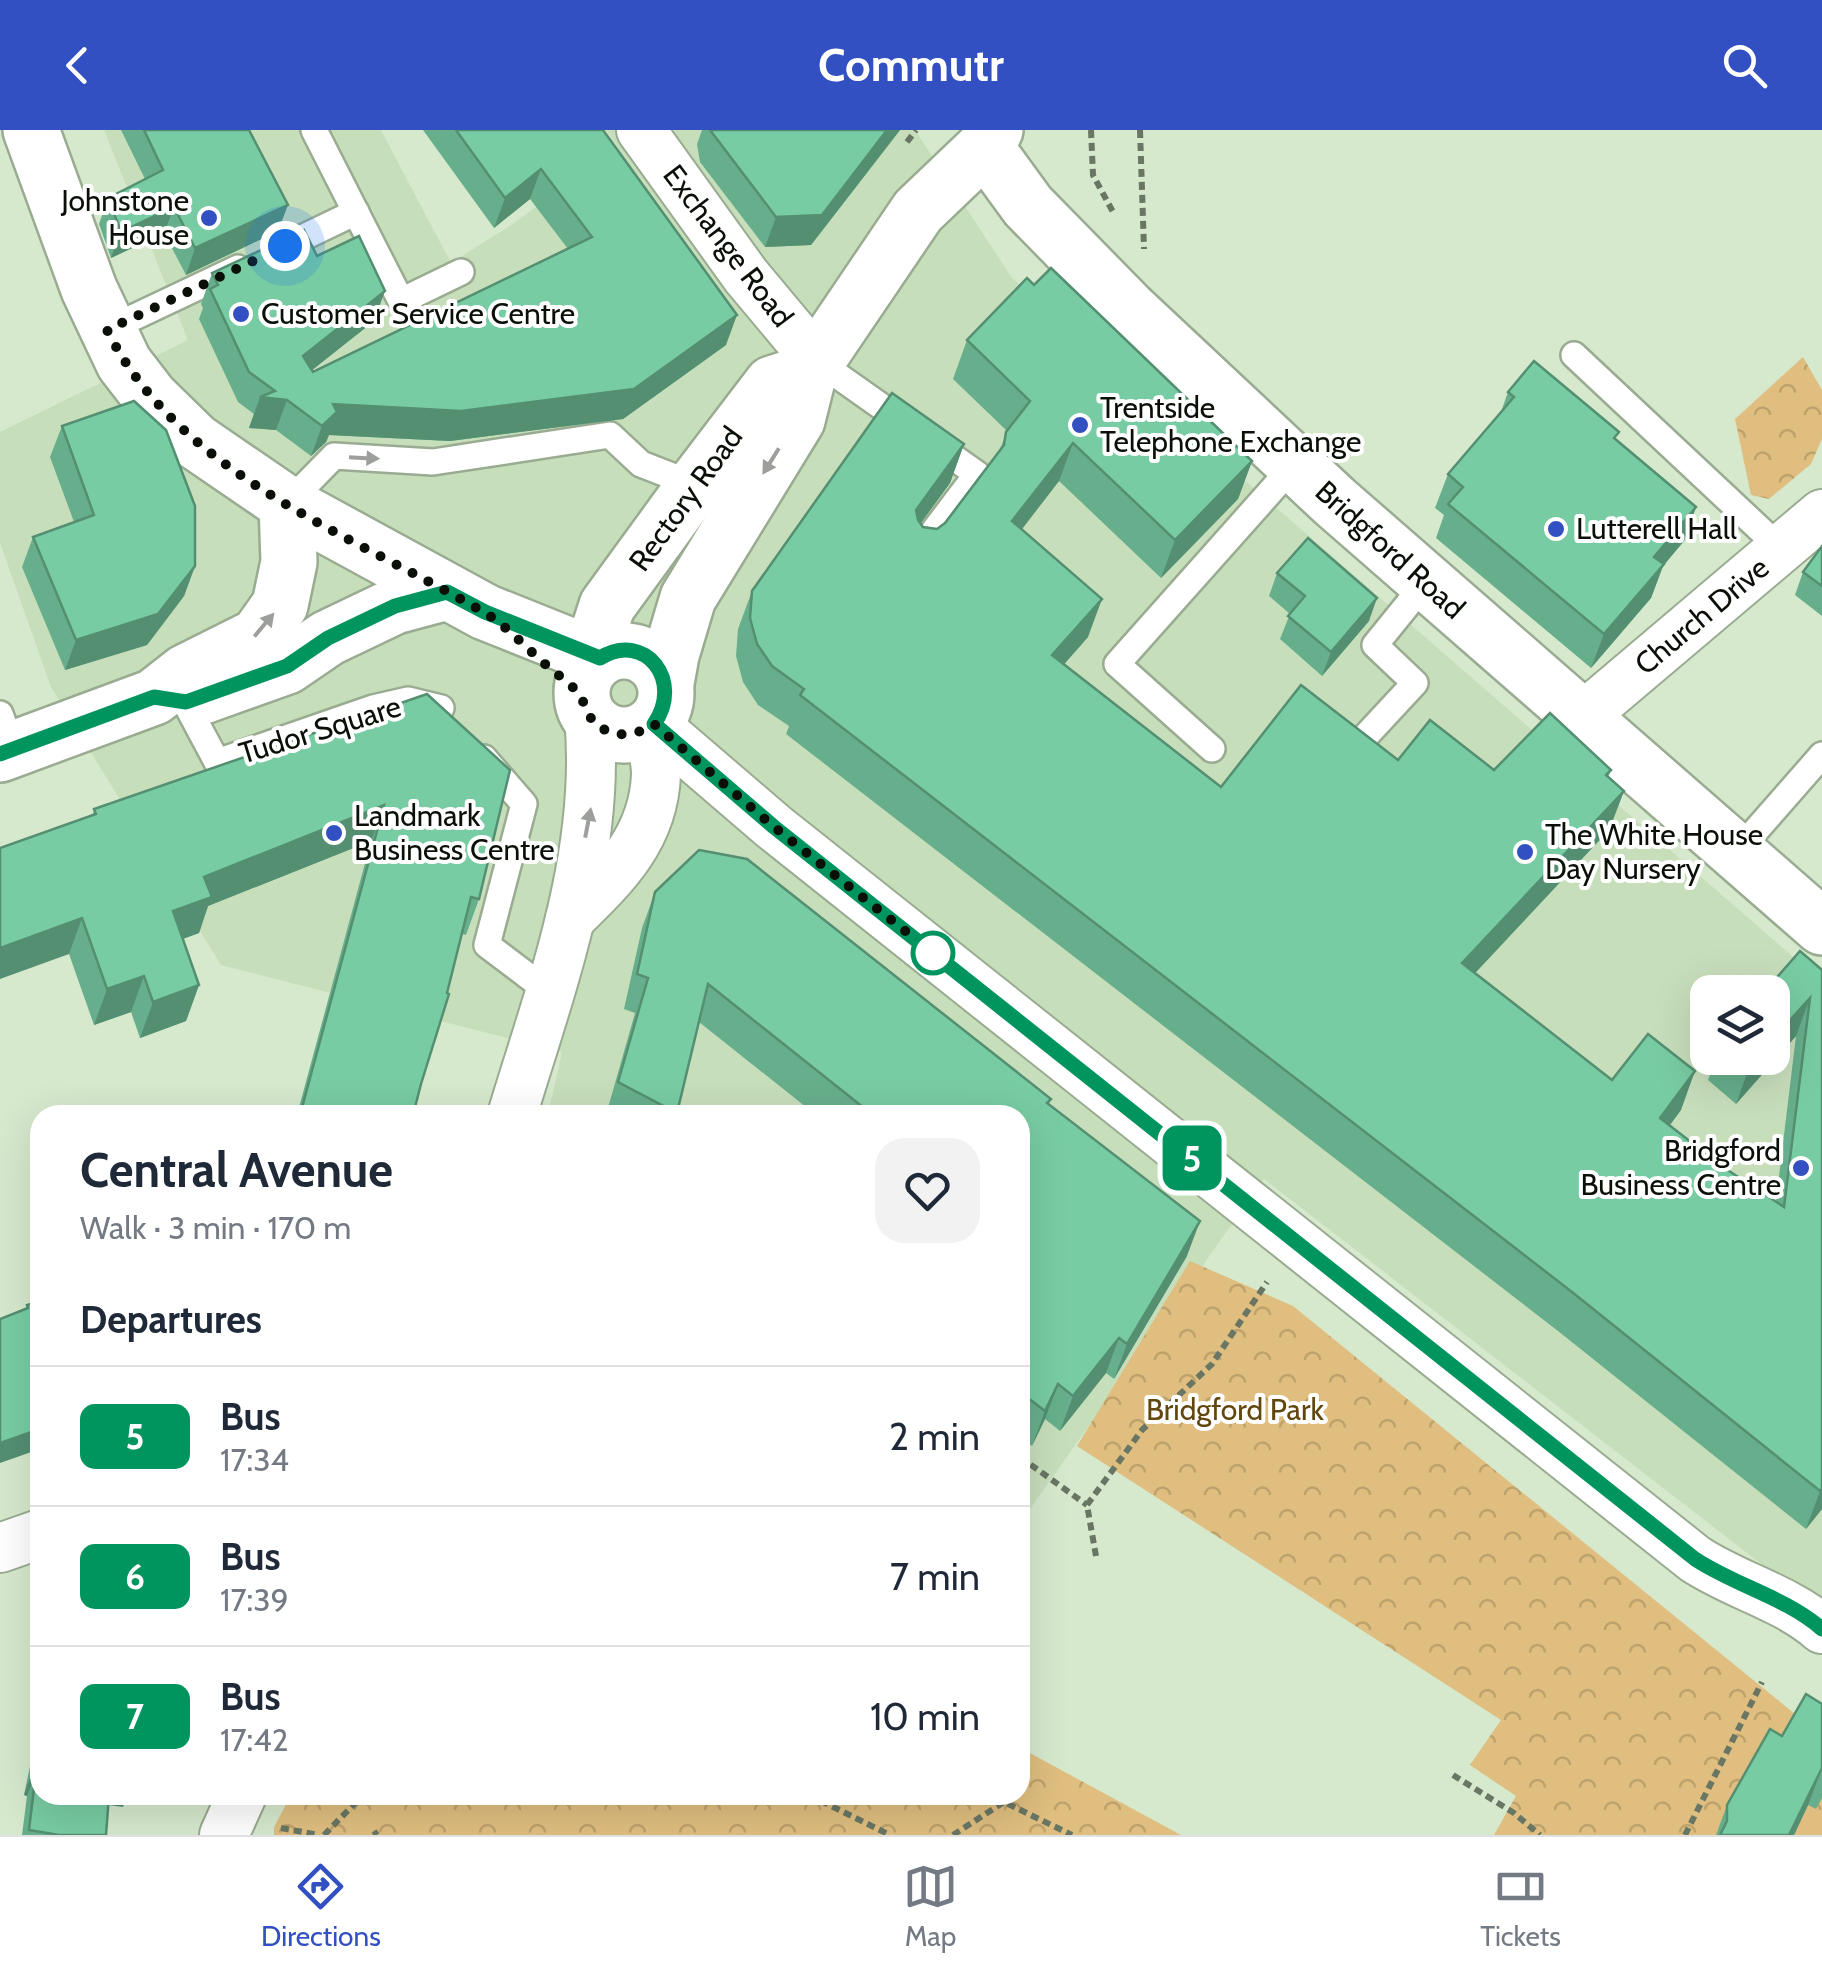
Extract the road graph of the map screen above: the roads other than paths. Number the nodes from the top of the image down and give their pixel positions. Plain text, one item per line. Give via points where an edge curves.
1 (31, 130) edge
2 (314, 130) edge
3 (641, 130) edge
4 (990, 138) edge
5 (356, 212) junction
6 (461, 272) dead end
7 (107, 330) junction
8 (1574, 356) dead end
9 (813, 367) junction
10 (1295, 464) junction
11 (695, 485) junction
12 (286, 504) junction
13 (1822, 514) edge
14 (1781, 549) junction
15 (918, 552) edge
16 (1426, 582) junction
17 (466, 602) junction
18 (594, 681) junction
19 (170, 700) junction
20 (656, 711) junction
21 (1582, 718) junction
22 (4, 739) edge
23 (1363, 739) edge
24 (1212, 749) dead end
25 (1822, 754) edge
26 (1736, 852) junction
27 (570, 919) junction
28 (1822, 926) edge
29 (549, 992) junction
30 (515, 1105) edge
31 (30, 1538) edge
32 (0, 1548) edge
33 (1822, 1629) edge
34 (258, 1811) edge
35 (224, 1835) edge

1 - 7 street
2 - 5 lane
3 - 9 street, Exchange Road
4 - 9 street, Rectory Road via 918,210
4 - 10 street, Bridgford Road via 1028,206
5 - 6 lane via 401,301
5 - 7 lane
7 - 12 street via 134,377 184,430
8 - 14 lane
9 - 11 street, Rectory Road via 772,384
9 - 15 lane via 978,474
9 -> 20 street, Rectory Road via 797,420 688,598
10 - 16 street, Bridgford Road
10 - 24 lane via 1117,664
12 -> 11 lane via 334,456 433,462 610,435 641,464
11 - 18 street, Rectory Road via 608,606
12 - 17 street
19 -> 12 street via 186,672 258,636 280,605 289,562
13 - 14 street, Church Drive
14 - 21 street, Church Drive
16 - 21 street, Bridgford Road
16 - 23 lane via 1375,645 1415,683
17 - 18 street
17 - 19 street via 395,606 287,666
18 - 20 street via 599,728 624,736
18 - 20 street via 618,651 643,654 653,661
27 -> 18 street via 591,804
19 - 22 street
19 - 29 lane, Tudor Square via 217,762 372,708 408,700 441,708 524,804 487,945
20 - 27 street via 656,773 640,835 620,870
20 - 33 street via 774,827 1695,1559 1801,1610
21 - 26 street, Bridgford Road
25 - 26 lane
26 - 28 street, Bridgford Road
27 - 29 street
29 - 30 street
31 - 32 street
34 - 35 street

